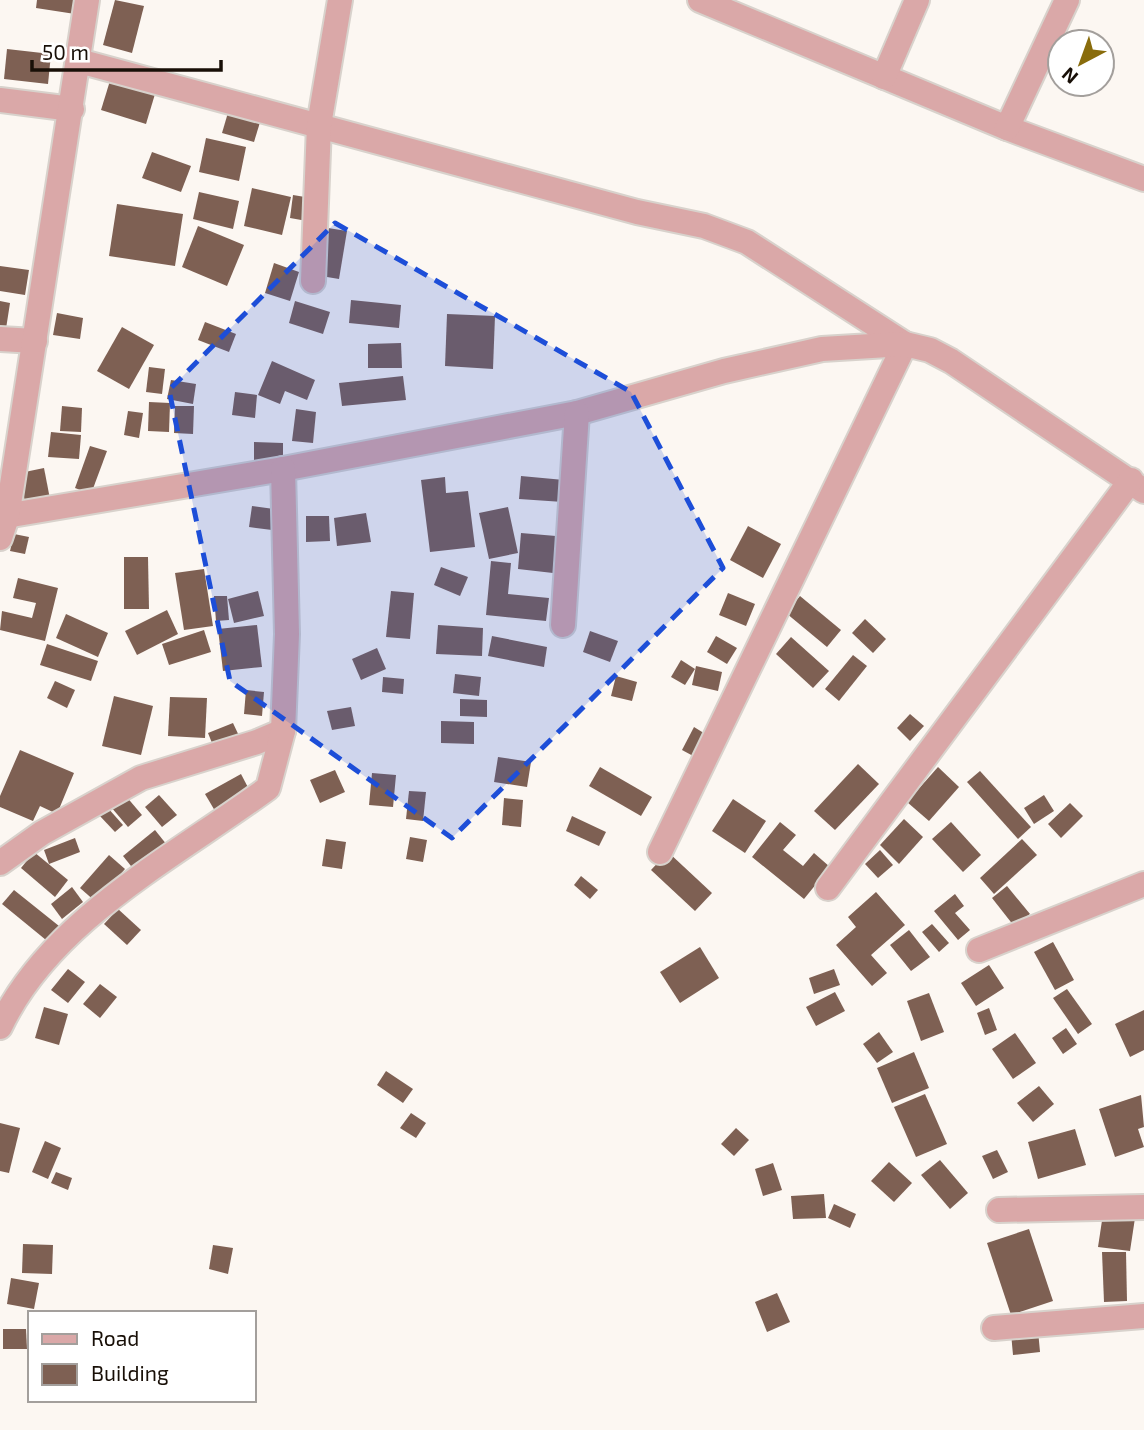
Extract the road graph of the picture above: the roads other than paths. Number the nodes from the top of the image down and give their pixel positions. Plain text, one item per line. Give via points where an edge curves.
1 (86, 0) edge
2 (340, 0) edge
3 (917, 0) edge
4 (1067, 0) edge
5 (715, 3) edge
6 (79, 61) junction
7 (884, 77) junction
8 (0, 100) edge
9 (72, 109) junction
10 (319, 125) junction
11 (1007, 128) junction
12 (1144, 179) edge
13 (313, 281) dead end
14 (0, 339) edge
15 (35, 341) junction
16 (905, 344) junction
17 (577, 413) junction
18 (283, 470) junction
19 (1137, 485) edge
20 (2, 524) edge
21 (563, 625) dead end
22 (283, 731) junction
23 (660, 852) dead end
24 (0, 863) edge
25 (1144, 884) edge
26 (828, 888) dead end
27 (979, 950) dead end
28 (3, 1011) edge
29 (1144, 1207) edge
30 (999, 1210) dead end
31 (1144, 1316) edge
32 (994, 1328) dead end

1 - 6 street
2 - 10 street
3 - 7 street
4 - 11 street
5 - 7 street
6 - 9 street
6 - 10 street
7 - 11 street
8 - 9 street
9 - 15 street
10 - 13 street
10 - 16 street via 704,226 747,242
11 - 12 street
14 - 15 street
15 - 20 street
16 - 17 street via 822,349
16 - 19 street via 951,361
16 - 23 street
17 - 18 street
17 - 21 street
18 - 20 street
18 - 22 street via 287,634
19 - 26 street
22 - 24 street via 141,778 42,833
22 - 28 street via 268,788 154,866 55,947
25 - 27 street
29 - 30 street
31 - 32 street

